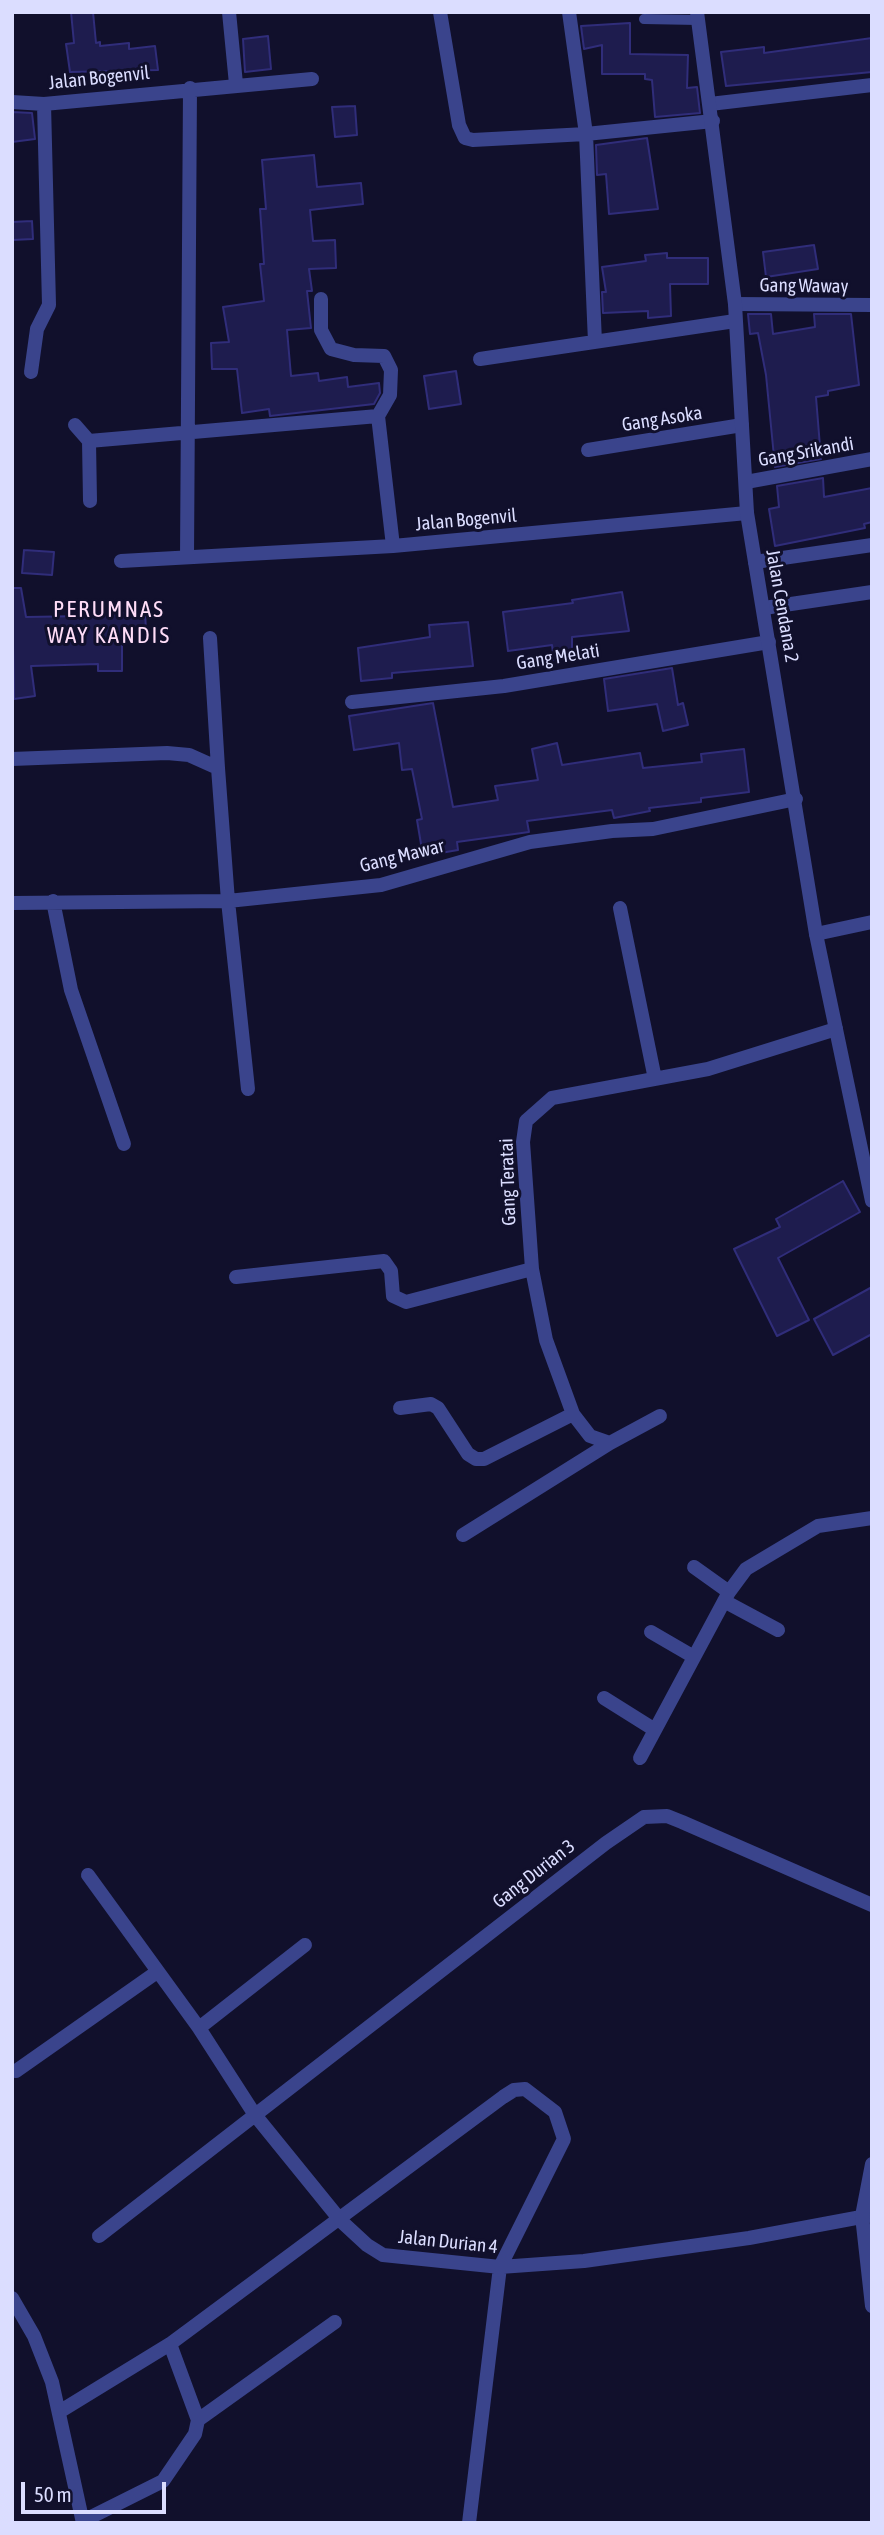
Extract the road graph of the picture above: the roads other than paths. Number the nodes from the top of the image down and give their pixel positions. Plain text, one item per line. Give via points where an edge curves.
1 (229, 12) edge
2 (440, 12) edge
3 (569, 12) edge
4 (697, 16) edge
5 (644, 19) dead end
6 (312, 79) dead end
7 (236, 84) junction
8 (872, 85) edge
9 (190, 88) junction
10 (12, 102) edge
11 (44, 104) junction
12 (710, 104) junction
13 (713, 121) junction
14 (586, 134) junction
15 (321, 299) dead end
16 (735, 304) junction
17 (872, 305) edge
18 (735, 321) junction
19 (595, 342) junction
20 (480, 359) dead end
21 (31, 372) dead end
22 (378, 416) junction
23 (75, 425) dead end
24 (742, 425) junction
25 (186, 433) junction
26 (89, 441) junction
27 (588, 450) dead end
28 (872, 459) edge
29 (746, 482) junction
30 (90, 501) dead end
31 (747, 513) junction
32 (872, 545) edge
33 (393, 546) junction
34 (187, 557) junction
35 (121, 561) dead end
36 (755, 562) junction
37 (872, 592) edge
38 (764, 608) junction
39 (210, 638) dead end
40 (769, 642) junction
41 (352, 702) dead end
42 (12, 759) edge
43 (218, 768) junction
44 (796, 799) junction
45 (53, 901) junction
46 (228, 901) junction
47 (12, 903) edge
48 (620, 908) dead end
49 (872, 922) edge
50 (816, 934) junction
51 (836, 1029) junction
52 (655, 1079) junction
53 (248, 1088) dead end
54 (124, 1144) dead end
55 (869, 1179) edge
56 (872, 1201) edge
57 (532, 1269) junction
58 (236, 1277) dead end
59 (400, 1408) dead end
60 (573, 1414) junction
61 (660, 1416) dead end
62 (610, 1443) junction
63 (872, 1518) edge
64 (463, 1535) dead end
65 (694, 1567) dead end
66 (726, 1597) junction
67 (778, 1630) dead end
68 (650, 1632) dead end
69 (694, 1657) junction
70 (604, 1698) dead end
71 (656, 1730) junction
72 (640, 1758) dead end
73 (88, 1875) dead end
74 (872, 1905) edge
75 (305, 1945) dead end
76 (157, 1972) junction
77 (199, 2028) junction
78 (16, 2071) dead end
79 (255, 2115) junction
80 (872, 2164) edge
81 (867, 2216) edge
82 (341, 2221) junction
83 (99, 2236) dead end
84 (500, 2267) junction
85 (12, 2298) edge
86 (872, 2306) edge
87 (335, 2322) dead end
88 (170, 2344) junction
89 (59, 2412) junction
90 (198, 2420) junction
91 (83, 2522) edge
92 (469, 2523) edge

1 - 7 street
2 - 14 street via 458,125 465,138
3 - 14 street
4 - 5 lane
4 - 12 street, Jalan Cendana 2
6 - 7 street, Jalan Bogenvil
7 - 9 street, Jalan Bogenvil
8 - 12 street
9 - 11 street, Jalan Bogenvil
9 - 25 street
10 - 11 street, Jalan Bogenvil
11 - 21 street via 49,305 37,328
12 - 13 street, Jalan Cendana 2
13 - 14 street
13 - 16 street, Jalan Cendana 2
14 - 19 street
15 - 22 street via 321,330 331,349 384,356 391,370 390,395
16 - 17 street, Gang Waway
16 - 18 street, Jalan Cendana 2
18 - 19 street
18 - 24 street, Jalan Cendana 2
19 - 20 street
22 - 25 street
22 - 33 street
23 - 26 street
24 - 27 street, Gang Asoka
24 - 29 street, Jalan Cendana 2
25 - 26 street
25 - 34 street
26 - 30 street
28 - 29 street, Gang Srikandi
29 - 31 street, Jalan Cendana 2
31 - 33 street, Jalan Bogenvil
31 - 36 street, Jalan Cendana 2
32 - 36 street
33 - 34 street, Jalan Bogenvil
34 - 35 street, Jalan Bogenvil
36 - 38 street, Jalan Cendana 2
37 - 38 street
38 - 40 street, Jalan Cendana 2
39 - 43 street
40 - 41 street, Gang Melati via 504,686
40 - 44 street, Jalan Cendana 2
42 - 43 street via 167,753 189,755
43 - 46 street
44 - 46 street, Gang Mawar via 653,829 530,842 381,885
44 - 50 street, Jalan Cendana 2
45 - 46 street, Gang Mawar
45 - 47 street, Gang Mawar
45 - 54 street via 71,990
46 - 53 street
48 - 52 street
49 - 50 street
50 - 51 street, Jalan Cendana 2
51 - 52 street, Gang Teratai via 708,1069
51 - 55 street, Jalan Cendana 2
52 - 57 street, Gang Teratai via 552,1098 526,1121 523,1142
55 - 56 street, Jalan Cendana 2
57 - 58 street via 406,1302 393,1297 391,1271 384,1261
57 - 60 street, Gang Teratai via 546,1340
59 - 60 street via 439,1408 468,1454 476,1459
60 - 62 street, Gang Teratai via 590,1436
61 - 62 street
62 - 64 street
63 - 66 street via 818,1526 746,1569
65 - 66 street
66 - 67 street
66 - 69 street
68 - 69 street
69 - 71 street
70 - 71 street
71 - 72 street
73 - 76 street, Jalan Durian 4
74 - 79 street, Gang Durian 3 via 667,1816 644,1817
75 - 77 street
76 - 77 street, Jalan Durian 4
76 - 78 street
77 - 79 street, Jalan Durian 4
79 - 82 street, Jalan Durian 4
79 - 83 street, Gang Durian 3
80 - 81 street
81 - 84 street, Jalan Durian 4 via 634,2256
81 - 86 street
82 - 84 street, Jalan Durian 4 via 383,2255
82 - 84 street via 503,2097 525,2090 555,2112 564,2139
82 - 88 street
84 - 92 street
85 - 89 street via 42,2353
87 - 90 street
88 - 89 street
88 - 90 street
89 - 91 street
90 - 91 street via 195,2434 163,2481

